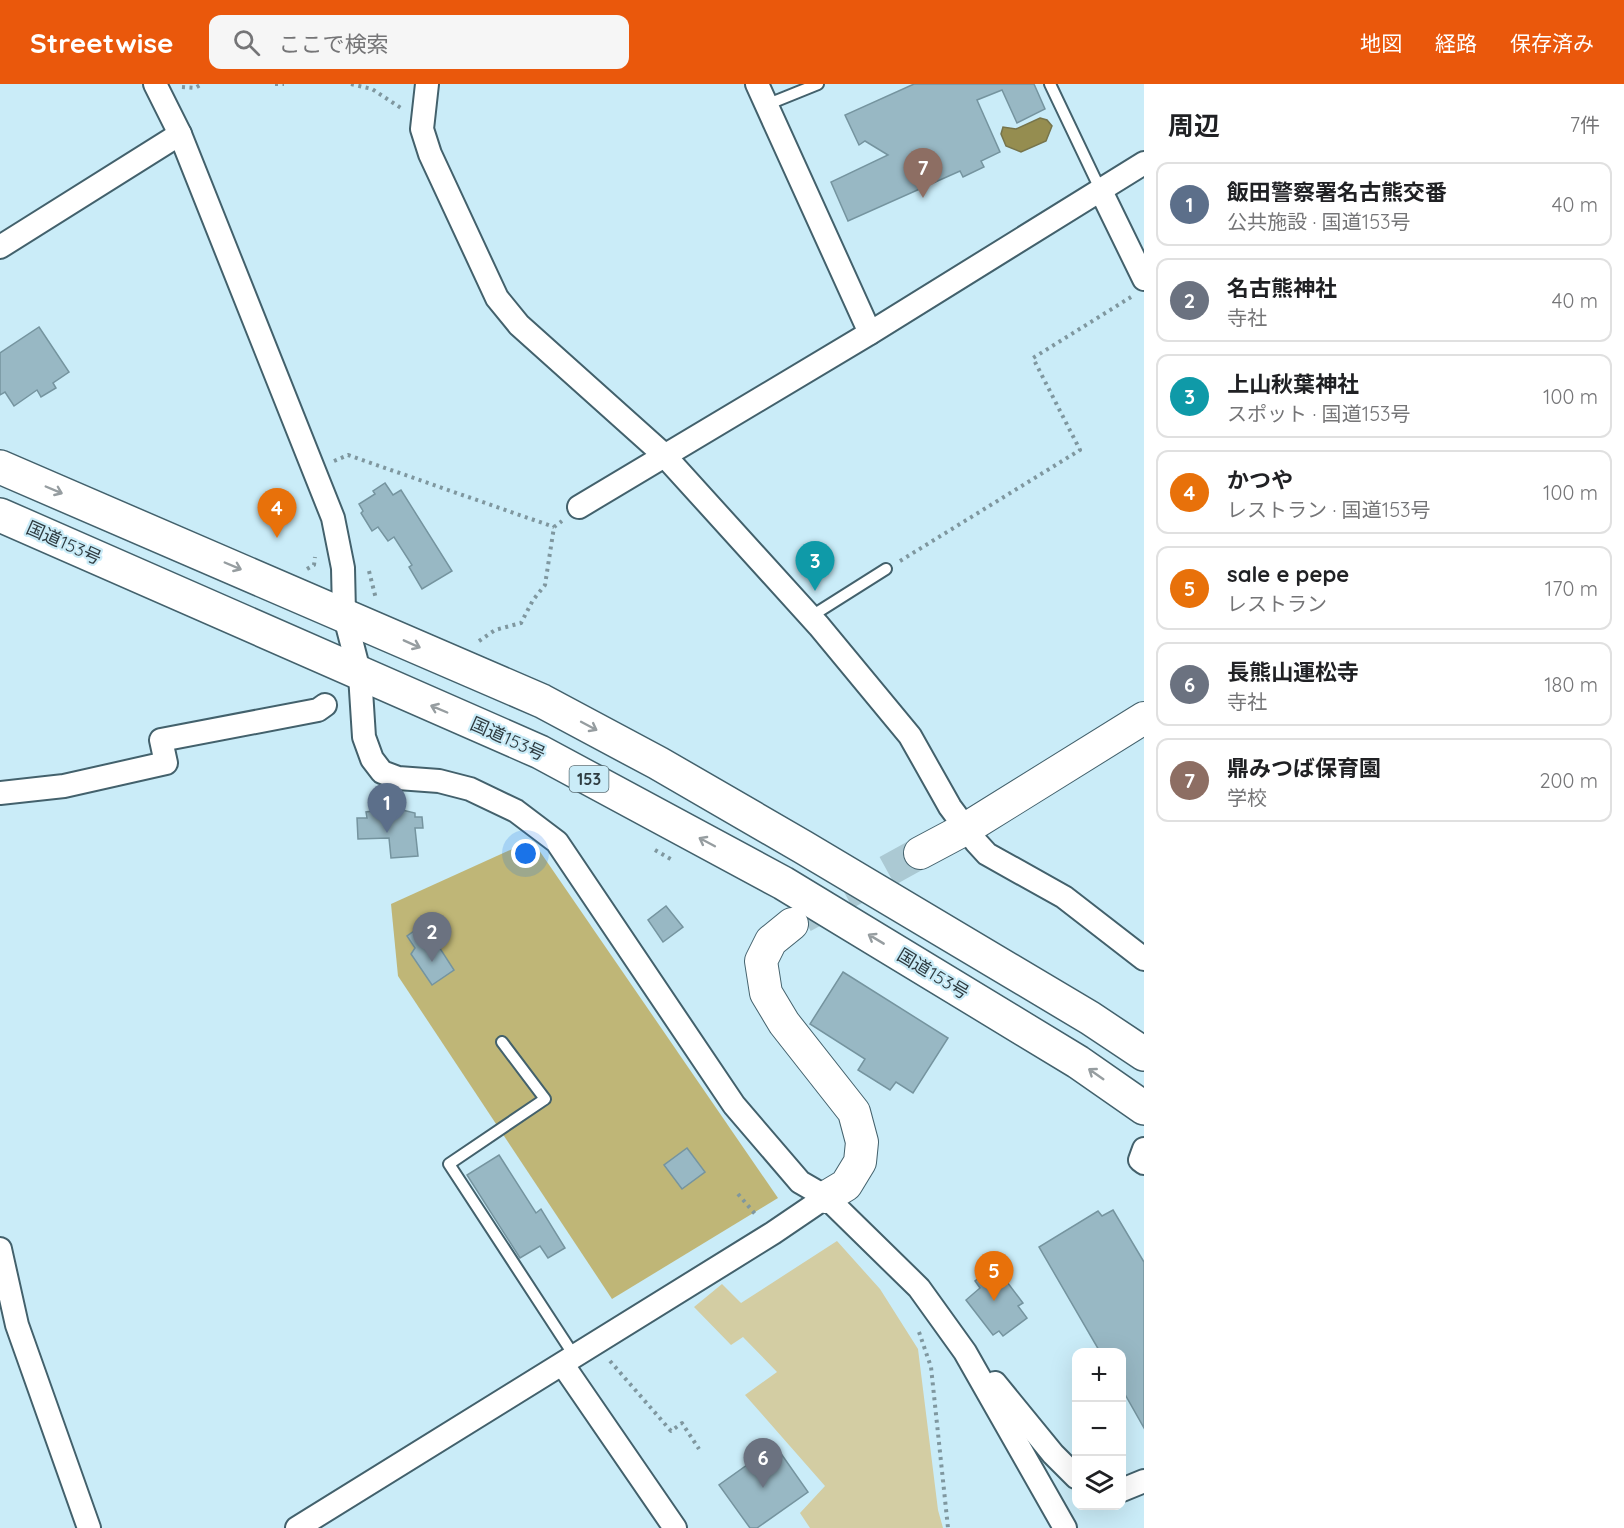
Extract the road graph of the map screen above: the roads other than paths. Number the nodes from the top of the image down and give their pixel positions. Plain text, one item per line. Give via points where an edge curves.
1 (155, 84) edge
2 (427, 84) edge
3 (757, 84) edge
4 (818, 84) edge
5 (1050, 84) edge
6 (766, 105) junction
7 (180, 134) junction
8 (1144, 163) edge
9 (1101, 191) junction
10 (0, 247) edge
11 (1139, 287) edge
12 (870, 333) junction
13 (663, 454) junction
14 (0, 467) edge
15 (579, 507) road end
16 (0, 515) edge
17 (886, 569) road end
18 (344, 613) junction
19 (810, 617) junction
20 (360, 675) junction
21 (325, 705) dead end
22 (1144, 718) edge
23 (0, 794) edge
24 (968, 828) junction
25 (920, 853) tunnel mouth
26 (792, 924) tunnel mouth
27 (1144, 959) edge
28 (502, 1042) dead end
29 (1144, 1054) edge
30 (1144, 1108) edge
31 (1144, 1149) edge
32 (1144, 1163) edge
33 (826, 1197) junction
34 (0, 1249) edge
35 (965, 1352) junction
36 (569, 1361) junction
37 (1072, 1472) edge
38 (1144, 1481) edge
39 (1126, 1488) edge
40 (311, 1525) edge
41 (89, 1528) edge
42 (675, 1528) edge
43 (1065, 1528) edge

1 - 7 street
2 - 13 street via 422,129 430,154 497,298 519,325
3 - 6 street
4 - 6 lane
5 - 9 lane
6 - 12 street
7 - 10 street
7 - 18 street via 333,519 343,568
8 - 9 street
9 - 11 street
9 - 12 street
12 - 13 street
13 - 15 street
13 - 19 street
14 -> 18 highway, 153
16 - 20 highway, 国道153号 / 153
17 - 19 lane
18 - 20 street
18 -> 29 highway, 153 via 542,701 658,763 1070,1006
19 - 24 street via 910,736 950,807
30 -> 20 highway, 国道153号 / 153 via 1078,1062 783,883 540,752
20 - 33 street via 364,737 382,772 470,789 516,811 557,842 734,1105 800,1182
21 - 23 street via 318,710 161,740 166,763 64,786
22 - 24 street
24 - 25 street
24 - 27 street via 987,854 1064,897
26 - 33 street via 771,941 761,961 766,993 784,1023 854,1112 862,1142 860,1162 846,1185
28 - 36 lane via 545,1099 448,1164
31 - 32 street via 1140,1160
33 - 35 street via 919,1288
33 - 36 street
34 - 41 street via 17,1325
35 - 37 street
35 - 43 street
36 - 40 street
36 - 42 street
38 - 39 street

